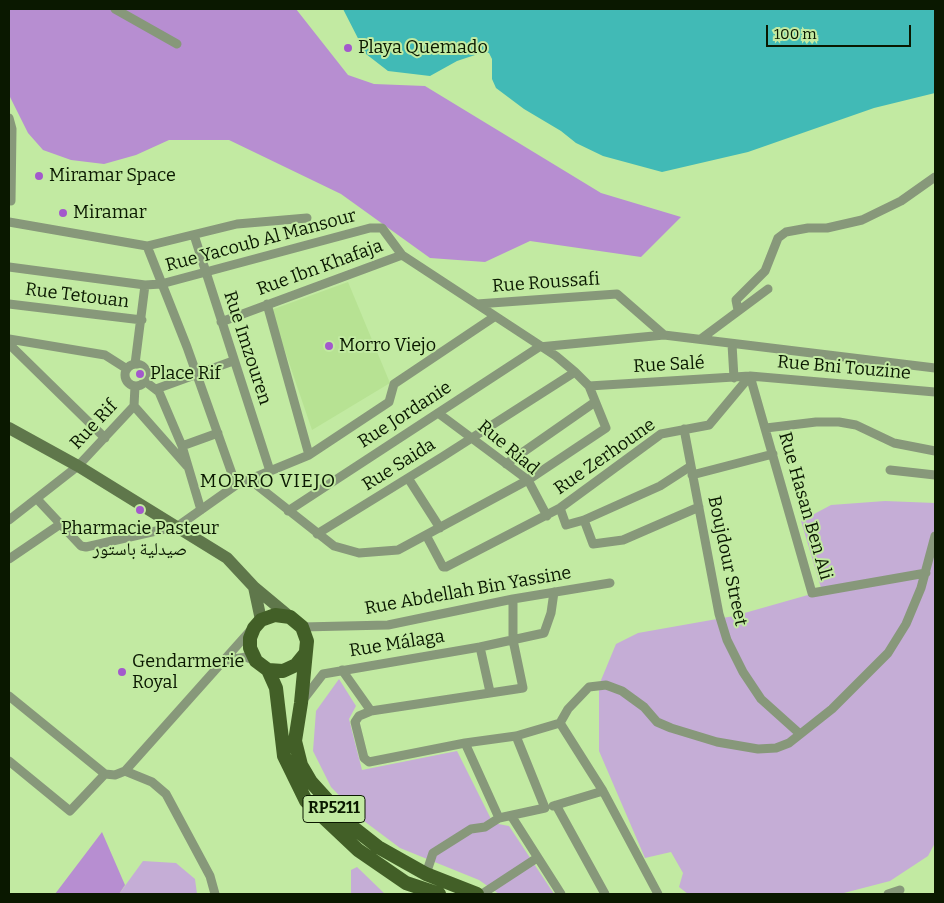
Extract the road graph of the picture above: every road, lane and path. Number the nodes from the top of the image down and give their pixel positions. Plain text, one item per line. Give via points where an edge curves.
1 (115, 9) edge
2 (177, 44) dead end
3 (9, 118) edge
4 (10, 128) edge
5 (935, 177) edge
6 (11, 201) dead end
7 (307, 218) dead end
8 (9, 222) edge
9 (194, 235) junction
10 (147, 246) junction
11 (402, 255) junction
12 (9, 267) edge
13 (206, 273) junction
14 (161, 284) junction
15 (145, 285) junction
16 (768, 288) dead end
17 (9, 304) edge
18 (267, 304) junction
19 (476, 304) junction
20 (738, 310) junction
21 (494, 317) junction
22 (142, 320) junction
23 (221, 322) junction
24 (664, 335) junction
25 (702, 338) junction
26 (9, 339) edge
27 (9, 344) edge
28 (732, 344) junction
29 (539, 347) junction
30 (233, 361) junction
31 (131, 367) junction
32 (935, 368) edge
33 (575, 372) junction
34 (197, 374) junction
35 (750, 376) junction
36 (734, 378) junction
37 (146, 382) junction
38 (134, 386) junction
39 (589, 386) junction
40 (156, 389) junction
41 (935, 392) edge
42 (595, 402) junction
43 (134, 406) junction
44 (438, 413) junction
45 (9, 428) edge
46 (766, 428) junction
47 (684, 429) junction
48 (218, 433) junction
49 (105, 438) junction
50 (472, 438) junction
51 (182, 446) junction
52 (935, 451) edge
53 (774, 454) junction
54 (310, 455) junction
55 (506, 464) junction
56 (78, 466) junction
57 (188, 467) junction
58 (691, 470) junction
59 (890, 470) dead end
60 (270, 471) junction
61 (935, 475) edge
62 (408, 478) junction
63 (250, 479) junction
64 (528, 480) junction
65 (236, 485) junction
66 (38, 499) junction
67 (699, 507) junction
68 (560, 508) junction
69 (201, 510) junction
70 (288, 511) junction
71 (547, 516) junction
72 (9, 520) edge
73 (584, 520) junction
74 (59, 525) junction
75 (178, 526) junction
76 (440, 528) junction
77 (317, 534) junction
78 (426, 535) junction
79 (935, 536) edge
80 (9, 559) edge
81 (926, 573) junction
82 (610, 583) dead end
83 (254, 587) junction
84 (554, 592) junction
85 (513, 599) junction
86 (290, 617) junction
87 (258, 624) junction
88 (302, 626) junction
89 (513, 640) junction
90 (480, 647) junction
91 (305, 654) junction
92 (221, 661) junction
93 (256, 662) junction
94 (268, 670) junction
95 (342, 670) junction
96 (490, 692) junction
97 (9, 696) edge
98 (301, 703) junction
99 (371, 711) junction
100 (560, 722) junction
101 (800, 734) junction
102 (516, 736) junction
103 (465, 742) junction
104 (9, 761) edge
105 (125, 771) junction
106 (105, 774) junction
107 (603, 791) junction
108 (556, 805) junction
109 (545, 808) junction
110 (512, 817) junction
111 (499, 818) junction
112 (537, 858) junction
113 (426, 874) junction
114 (900, 890) dead end
115 (656, 891) edge
116 (215, 894) edge
117 (439, 894) edge
118 (477, 894) edge
119 (482, 894) edge
120 (561, 894) edge
121 (605, 894) edge
122 (645, 894) edge
123 (888, 894) edge

1 - 2 street
3 - 4 street
4 - 6 street
5 - 20 street via 901,201 862,220 786,232 778,238 765,271 736,300
7 - 9 street via 237,224
8 - 10 street
9 - 10 street
9 - 13 street, Rue Imzouren
10 - 14 street
11 - 13 street, Rue Yacoub Al Mansour via 378,227
11 - 18 street, Rue Ibn Khafaja
11 - 19 street
12 - 15 street, Rue Yacoub Al Mansour
13 - 14 street, Rue Yacoub Al Mansour
13 - 23 street, Rue Imzouren
14 - 15 street, Rue Yacoub Al Mansour
14 - 34 street
15 - 22 street
16 - 20 street
17 - 22 street, Rue Tetouan
18 - 23 street, Rue Ibn Khafaja
18 - 54 street
19 - 21 street
19 - 24 street, Rue Roussafi via 617,294
20 - 25 street
21 - 29 street
21 - 54 street via 394,384 389,402
22 - 31 street
23 - 30 street, Rue Imzouren
24 - 25 street
24 - 29 street
25 - 28 street
26 - 31 street via 105,355
27 - 49 street
28 - 32 street
28 - 36 street
29 - 33 street
29 - 44 street, Rue Jordanie
30 - 34 street
30 - 60 street, Rue Imzouren
31 - 37 street via 141,365 147,371
31 - 38 street via 127,380
33 - 39 street
33 - 50 street, Rue Saida
34 - 40 street
34 - 48 street
35 - 36 street, Rue Salé
35 - 41 street, Rue Bni Touzine
35 - 46 street, Rue Hasan Ben Ali
35 - 47 street, Rue Zerhoune via 709,425
36 - 39 street, Rue Salé
37 - 38 street
37 - 40 street
38 - 43 street
39 - 42 street
40 - 51 street
42 - 55 street
42 - 64 street via 606,428
43 - 49 street, Rue Rif
43 - 57 street
44 - 50 street, Rue Riad
44 - 70 street, Rue Jordanie
45 - 56 street
46 - 52 street via 839,422 856,425 894,443
46 - 53 street, Rue Hasan Ben Ali
47 - 58 street, Boujdour Street
47 - 68 street, Rue Zerhoune via 660,434
48 - 51 street
48 - 65 street
49 - 56 street, Rue Rif
50 - 55 street, Rue Riad
50 - 62 street, Rue Saida
51 - 57 street
53 - 58 street
53 - 81 street, Rue Hasan Ben Ali via 812,593
54 - 60 street
55 - 64 street, Rue Riad
56 - 66 street, Rue Rif
56 - 75 street
57 - 69 street
58 - 67 street, Boujdour Street
58 - 73 street
59 - 61 street
60 - 63 street
62 - 76 street
62 - 77 street, Rue Saida
63 - 65 street
63 - 70 street
64 - 71 street, Rue Riad
64 - 76 street
65 - 69 street
66 - 72 street, Rue Rif
66 - 74 street
67 - 73 street via 623,540 594,544
67 - 101 street, Boujdour Street via 727,640 761,699
68 - 71 street, Rue Zerhoune
68 - 73 street via 566,525
69 - 75 street
70 - 77 street
71 - 78 street, Rue Zerhoune via 446,568
74 - 75 street via 86,548
74 - 80 street
75 - 83 street via 227,558
76 - 78 street
77 - 78 street via 334,546 359,554 398,550
79 - 81 street
81 - 101 street via 906,624 888,653 832,710
82 - 84 street, Rue Abdellah Bin Yassine
83 - 86 street
83 - 87 street
84 - 85 street, Rue Abdellah Bin Yassine
84 - 89 street, Rue Málaga via 544,633
85 - 88 street, Rue Abdellah Bin Yassine via 388,625
85 - 89 street
86 - 87 main road via 275,614
86 - 88 main road
87 - 92 street
87 - 93 main road via 250,638
88 - 91 main road via 307,640
89 - 90 street, Rue Málaga
89 - 96 street via 523,688
90 - 95 street, Rue Málaga
90 - 96 street
91 - 94 main road via 296,665 283,671
91 - 98 main road, RP5211
92 - 93 street via 246,658
92 - 105 street
93 - 94 main road
94 - 117 main road, RP5211 via 276,688 284,756 306,801 358,850 406,883
95 - 98 street, Rue Málaga via 323,674
95 - 99 street
96 - 99 street
97 - 106 street
98 - 113 main road, RP5211 via 295,741 297,755 311,782 350,826 378,847
99 - 103 street via 359,716 355,722 364,758 369,762
100 - 101 street via 590,687 606,685 622,691 644,707 657,722 717,742 758,749 776,748
100 - 102 street
100 - 107 street
102 - 103 street
102 - 109 street
103 - 111 street
104 - 106 street via 70,811
105 - 106 street
105 - 116 street via 152,782 166,794 210,876
107 - 108 street
107 - 115 street
108 - 109 street
108 - 121 street
109 - 110 street
110 - 111 street
110 - 112 street
111 - 113 street via 484,827 471,829 433,853
112 - 119 street
112 - 120 street
113 - 118 main road, RP5211
114 - 123 street
115 - 122 street

